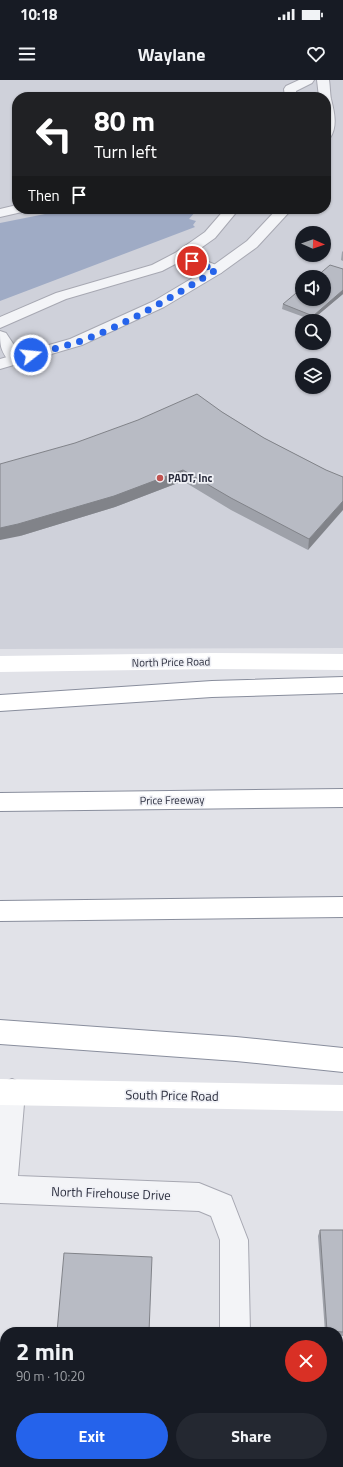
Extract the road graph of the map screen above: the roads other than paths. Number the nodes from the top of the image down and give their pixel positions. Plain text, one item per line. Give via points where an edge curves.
1 (308, 80) edge
2 (323, 80) edge
3 (290, 92) edge
4 (324, 92) edge
5 (12, 210) edge
6 (0, 213) edge
7 (228, 214) edge
8 (280, 214) edge
9 (180, 256) junction
10 (216, 270) junction
11 (0, 324) edge
12 (0, 336) edge
13 (16, 360) junction
14 (0, 364) edge
15 (343, 662) edge
16 (0, 664) edge
17 (343, 685) edge
18 (0, 702) edge
19 (343, 798) edge
20 (0, 802) edge
21 (343, 907) edge
22 (0, 910) edge
23 (0, 1032) edge
24 (343, 1060) edge
25 (6, 1092) edge
26 (343, 1098) edge
27 (1, 1189) edge
28 (235, 1327) edge

1 - 3 street via 290,89
2 - 4 street
5 - 6 street
7 - 9 street via 210,235
8 - 10 street via 252,244
9 - 10 street
9 - 11 street via 157,268 61,296
10 - 13 street via 159,304 112,327 76,342
12 - 13 street
13 - 14 street
15 - 16 main road, North Price Road
17 - 18 main road via 212,689
19 - 20 main road, Price Freeway
21 - 22 main road
23 - 24 main road via 236,1049
25 - 26 main road, South Price Road
25 - 27 street
27 - 28 street, North Firehouse Drive via 199,1197 221,1206 234,1240

